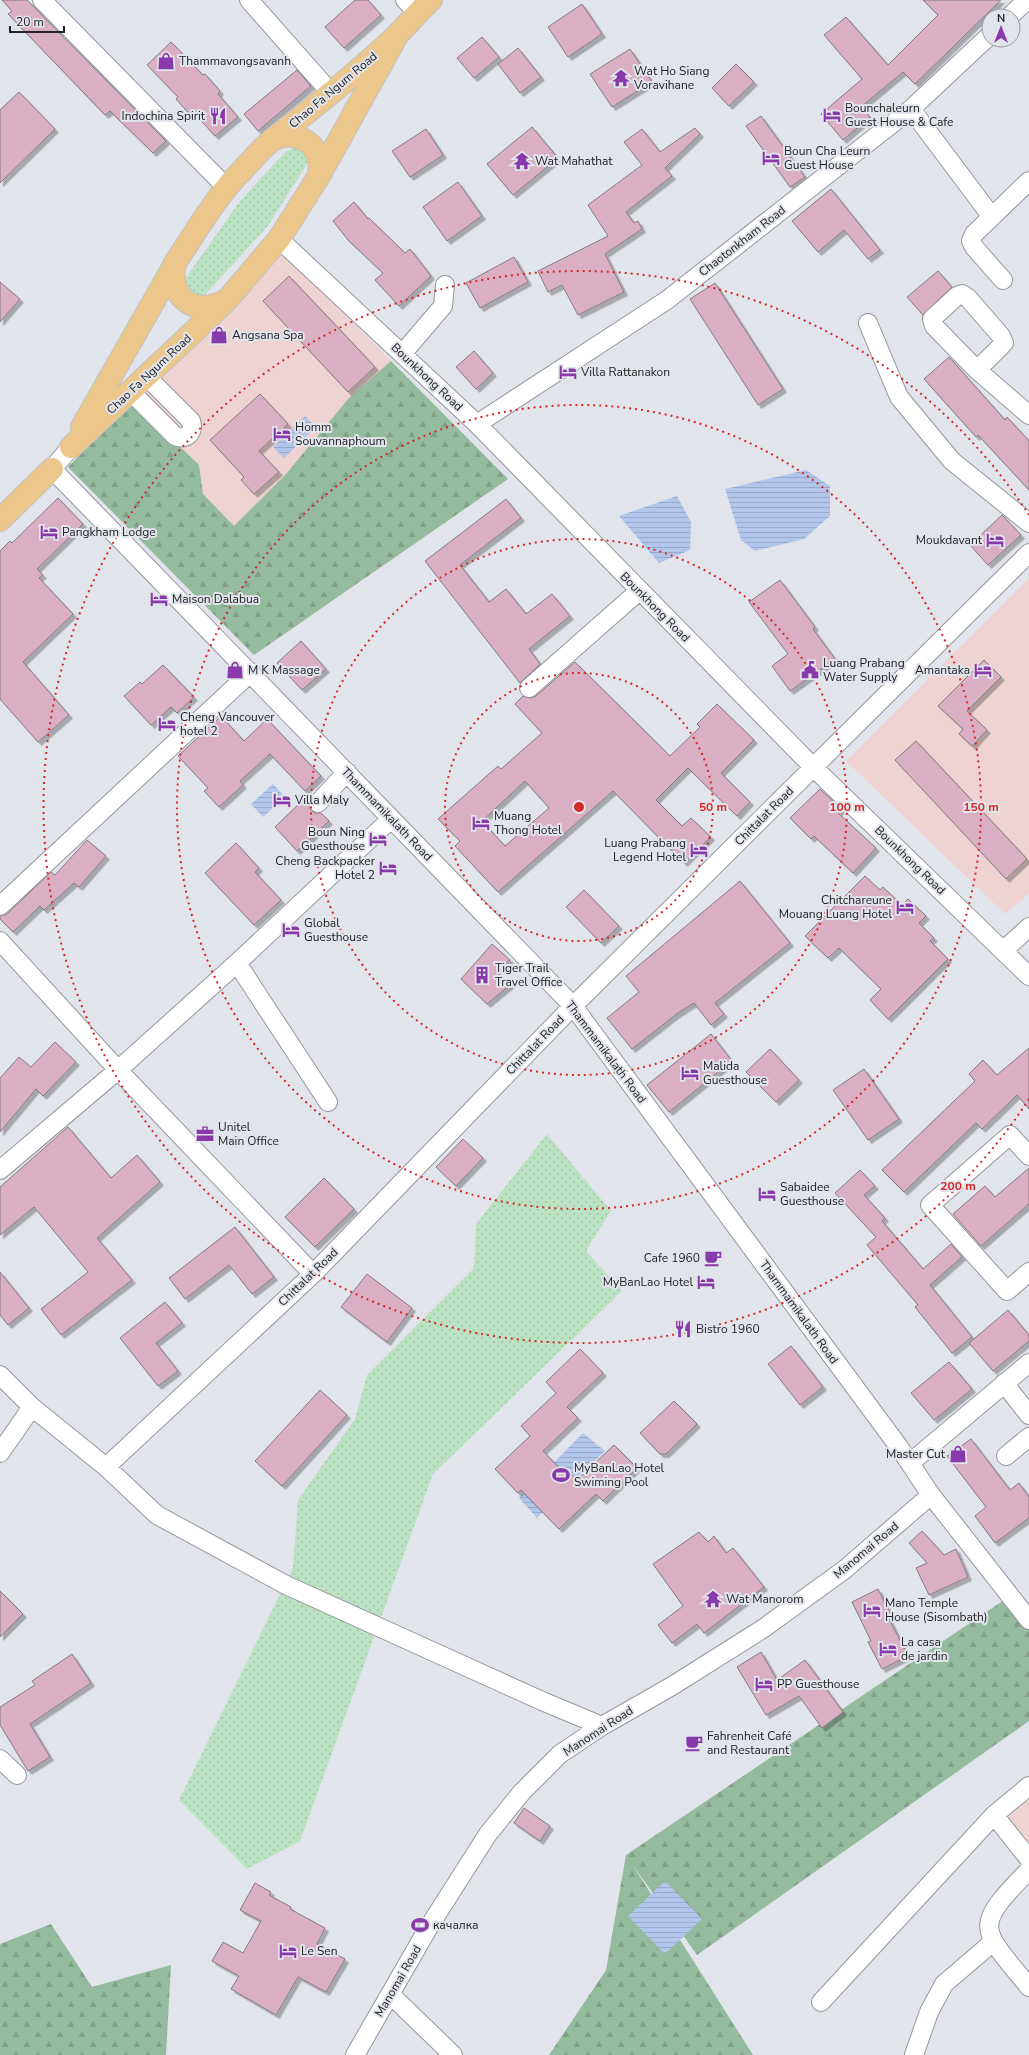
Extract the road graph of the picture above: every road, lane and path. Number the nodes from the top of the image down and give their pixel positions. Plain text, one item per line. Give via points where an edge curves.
1 (42, 0) edge
2 (249, 0) edge
3 (1027, 0) edge
4 (418, 4) edge
5 (1018, 8) edge
6 (398, 34) junction
7 (981, 44) edge
8 (331, 94) junction
9 (912, 109) junction
10 (267, 144) junction
11 (320, 176) junction
12 (1029, 181) edge
13 (226, 188) junction
14 (992, 217) junction
15 (279, 238) junction
16 (175, 263) junction
17 (1003, 280) dead end
18 (445, 285) dead end
19 (227, 300) junction
20 (868, 323) dead end
21 (402, 354) junction
22 (977, 370) dead end
23 (146, 376) junction
24 (130, 391) junction
25 (1029, 415) edge
26 (477, 424) junction
27 (71, 447) junction
28 (52, 469) junction
29 (0, 520) edge
30 (1029, 523) edge
31 (1029, 553) edge
32 (639, 591) junction
33 (251, 672) junction
34 (528, 688) dead end
35 (813, 767) junction
36 (347, 772) junction
37 (318, 803) dead end
38 (391, 819) junction
39 (0, 906) edge
40 (1029, 927) edge
41 (0, 940) edge
42 (1004, 950) junction
43 (237, 963) junction
44 (1029, 976) edge
45 (573, 1006) junction
46 (118, 1070) junction
47 (328, 1102) dead end
48 (1029, 1156) edge
49 (0, 1170) edge
50 (1029, 1272) edge
51 (313, 1274) junction
52 (1029, 1363) edge
53 (0, 1374) edge
54 (1004, 1383) junction
55 (32, 1407) junction
56 (1029, 1415) edge
57 (1029, 1436) edge
58 (0, 1454) edge
59 (1006, 1456) dead end
60 (910, 1463) junction
61 (106, 1467) junction
62 (931, 1496) junction
63 (1029, 1620) edge
64 (602, 1726) junction
65 (0, 1759) edge
66 (17, 1776) dead end
67 (1029, 1786) edge
68 (994, 1815) junction
69 (1029, 1859) edge
70 (1029, 1870) edge
71 (993, 1942) junction
72 (1029, 1986) edge
73 (390, 1994) junction
74 (821, 2002) dead end
75 (355, 2055) edge
76 (453, 2055) edge
77 (914, 2055) edge

1 - 13 street
2 - 8 street
3 - 5 street
4 - 6 main road, Chao Fa Ngum Road
6 - 8 main road, Chao Fa Ngum Road
6 - 11 main road, Chao Fa Ngum Road
7 - 9 street, Chaotonkham Road
8 - 10 main road, Chao Fa Ngum Road
9 - 14 street
9 - 26 street, Chaotonkham Road via 667,300
10 - 11 main road, Chao Fa Ngum Road via 285,136 305,140 318,156
10 - 13 main road, Chao Fa Ngum Road
11 - 15 main road, Chao Fa Ngum Road
12 - 14 street
13 - 16 main road, Chao Fa Ngum Road
14 - 17 street via 974,234 971,241
15 - 19 main road, Chao Fa Ngum Road
15 - 21 street, Bounkhong Road
16 - 19 main road, Chao Fa Ngum Road via 174,285 188,303 208,308 218,306
16 - 27 main road, Chao Fa Ngum Road
18 - 21 street via 443,306
19 - 23 main road, Chao Fa Ngum Road
20 - 30 street via 899,397 952,461
21 - 26 street, Bounkhong Road
22 - 25 street
23 - 24 main road, Chao Fa Ngum Road
23 - 24 street via 191,421 189,435 182,438 175,436
24 - 27 main road, Chao Fa Ngum Road
26 - 32 street, Bounkhong Road
27 - 28 street, Chao Fa Ngum Road
28 - 29 main road
28 - 33 street, Thammamikalath Road
31 - 35 street, Chittalat Road
32 - 34 street
32 - 35 street, Bounkhong Road
33 - 36 street, Thammamikalath Road
33 - 39 street
35 - 42 street, Bounkhong Road
35 - 45 street, Chittalat Road
36 - 37 street
36 - 38 street, Thammamikalath Road
38 - 43 street
38 - 45 street, Thammamikalath Road
40 - 42 street
41 - 46 street
42 - 44 street, Bounkhong Road
43 - 46 street
43 - 47 street
45 - 51 street, Chittalat Road
45 - 60 street, Thammamikalath Road
46 - 49 street
46 - 51 street
48 - 50 street via 1010,1135 930,1205 1007,1291
51 - 61 street, Chittalat Road
52 - 54 street
53 - 55 street
54 - 56 street
54 - 60 street
55 - 58 street
55 - 61 street
57 - 59 street
60 - 62 street, Thammamikalath Road
61 - 64 street via 157,1515 286,1585
62 - 63 street, Thammamikalath Road
62 - 64 street, Manomai Road via 844,1570 764,1628 672,1686
64 - 73 street, Manomai Road via 560,1754 522,1792 488,1834
65 - 66 street
67 - 68 street
68 - 69 street
68 - 74 street
70 - 71 street via 991,1913 988,1925
71 - 72 street
71 - 77 street via 944,1984 929,2012
73 - 75 street, Manomai Road
73 - 76 street

